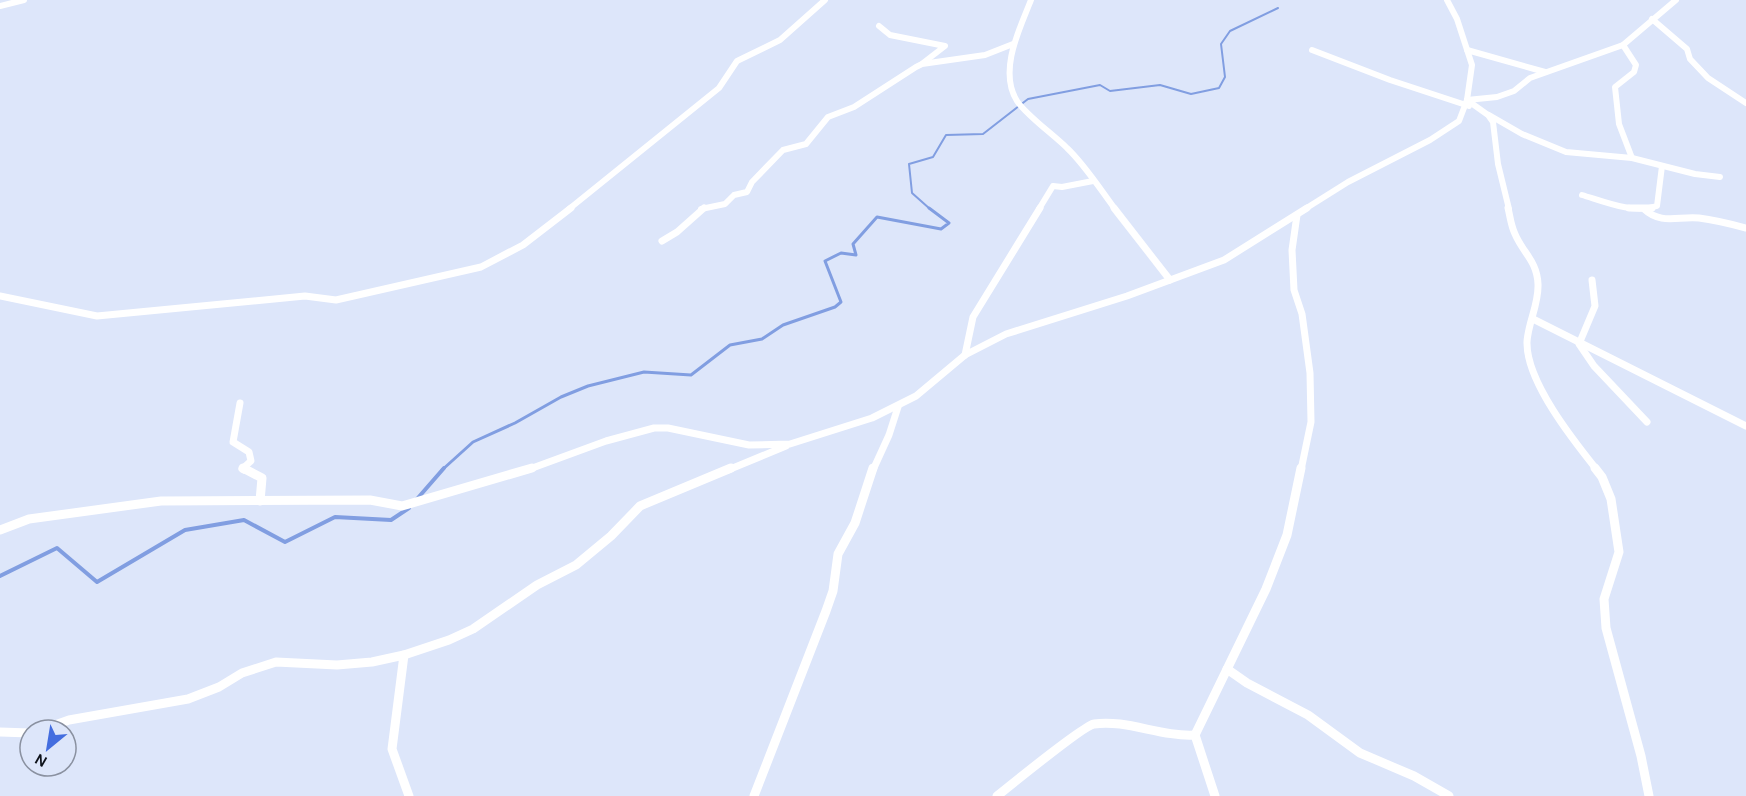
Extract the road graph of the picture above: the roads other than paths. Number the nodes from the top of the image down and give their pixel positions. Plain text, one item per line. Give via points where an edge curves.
1 (24, 0) edge
2 (825, 0) edge
3 (1031, 0) edge
4 (1447, 0) edge
5 (1676, 0) edge
6 (0, 6) edge
7 (1652, 19) junction
8 (879, 26) dead end
9 (1013, 44) junction
10 (1623, 45) junction
11 (1312, 50) dead end
12 (1467, 50) junction
13 (922, 64) junction
14 (1545, 72) junction
15 (1466, 102) junction
16 (1746, 103) edge
17 (1488, 114) junction
18 (1632, 158) junction
19 (1662, 166) junction
20 (1720, 177) dead end
21 (1093, 181) junction
22 (1582, 195) dead end
23 (1644, 209) junction
24 (1297, 214) junction
25 (1746, 228) edge
26 (662, 241) dead end
27 (1170, 280) junction
28 (1592, 280) dead end
29 (0, 296) edge
30 (1533, 319) junction
31 (1580, 344) junction
32 (964, 355) junction
33 (240, 403) dead end
34 (898, 407) junction
35 (1647, 422) dead end
36 (1746, 426) edge
37 (790, 444) junction
38 (260, 501) junction
39 (0, 530) edge
40 (404, 655) junction
41 (1227, 669) junction
42 (78, 718) edge
43 (0, 732) edge
44 (18, 734) edge
45 (1195, 735) junction
46 (409, 796) edge
47 (754, 796) edge
48 (997, 796) edge
49 (1215, 796) edge
50 (1449, 796) edge
51 (1649, 796) edge

1 - 6 street
2 - 29 street via 780,40 737,62 719,88 585,198 523,245 481,267 336,300 305,296 97,316
3 - 9 street
4 - 12 street
5 - 7 street
7 - 10 street
7 - 16 street via 1687,49 1702,72
8 - 13 street via 890,35 945,46
9 - 13 street via 985,55
9 - 21 street via 1011,83 1020,103 1069,149
10 - 14 street
10 - 18 street via 1636,65 1634,72 1615,87 1618,123
11 - 15 street via 1390,80
12 - 14 street
12 - 15 street via 1472,78
13 - 26 street via 854,107 828,117 806,144 783,150 747,192 734,195 725,204 702,208
14 - 15 street via 1514,91
15 - 17 street
15 - 24 street via 1459,121
17 - 18 street via 1560,150
17 - 30 street via 1493,122 1498,164 1515,235 1533,261 1538,283
18 - 19 street
19 - 20 street
19 - 23 street via 1657,206
21 - 27 street
21 - 32 street via 1053,186 973,317
22 - 23 street
23 - 25 street via 1664,220 1692,217
24 - 27 street via 1224,260
24 - 41 street via 1292,250 1294,290 1302,314 1311,422 1287,535
27 - 32 street via 1005,334
28 - 31 street via 1595,306
30 - 31 street
30 - 51 street via 1527,341 1535,376 1564,428 1602,477 1611,499 1619,552 1604,599 1606,628
31 - 35 street via 1593,366
31 - 36 street
32 - 34 street
33 - 38 street via 233,442 249,452 251,460 242,470 262,478
34 - 37 street
34 - 47 street via 855,524 838,554 833,591
37 - 38 street via 749,445 654,428 402,506 370,500
37 - 40 street via 640,506 576,565 537,585 473,629
38 - 39 street via 161,501 29,519
40 - 42 street via 337,665 276,662 242,673 188,699
40 - 46 street via 392,749
41 - 45 street
41 - 50 street via 1308,715 1360,753
43 - 44 street
45 - 48 street via 1178,737 1109,723 1091,724
45 - 49 street

